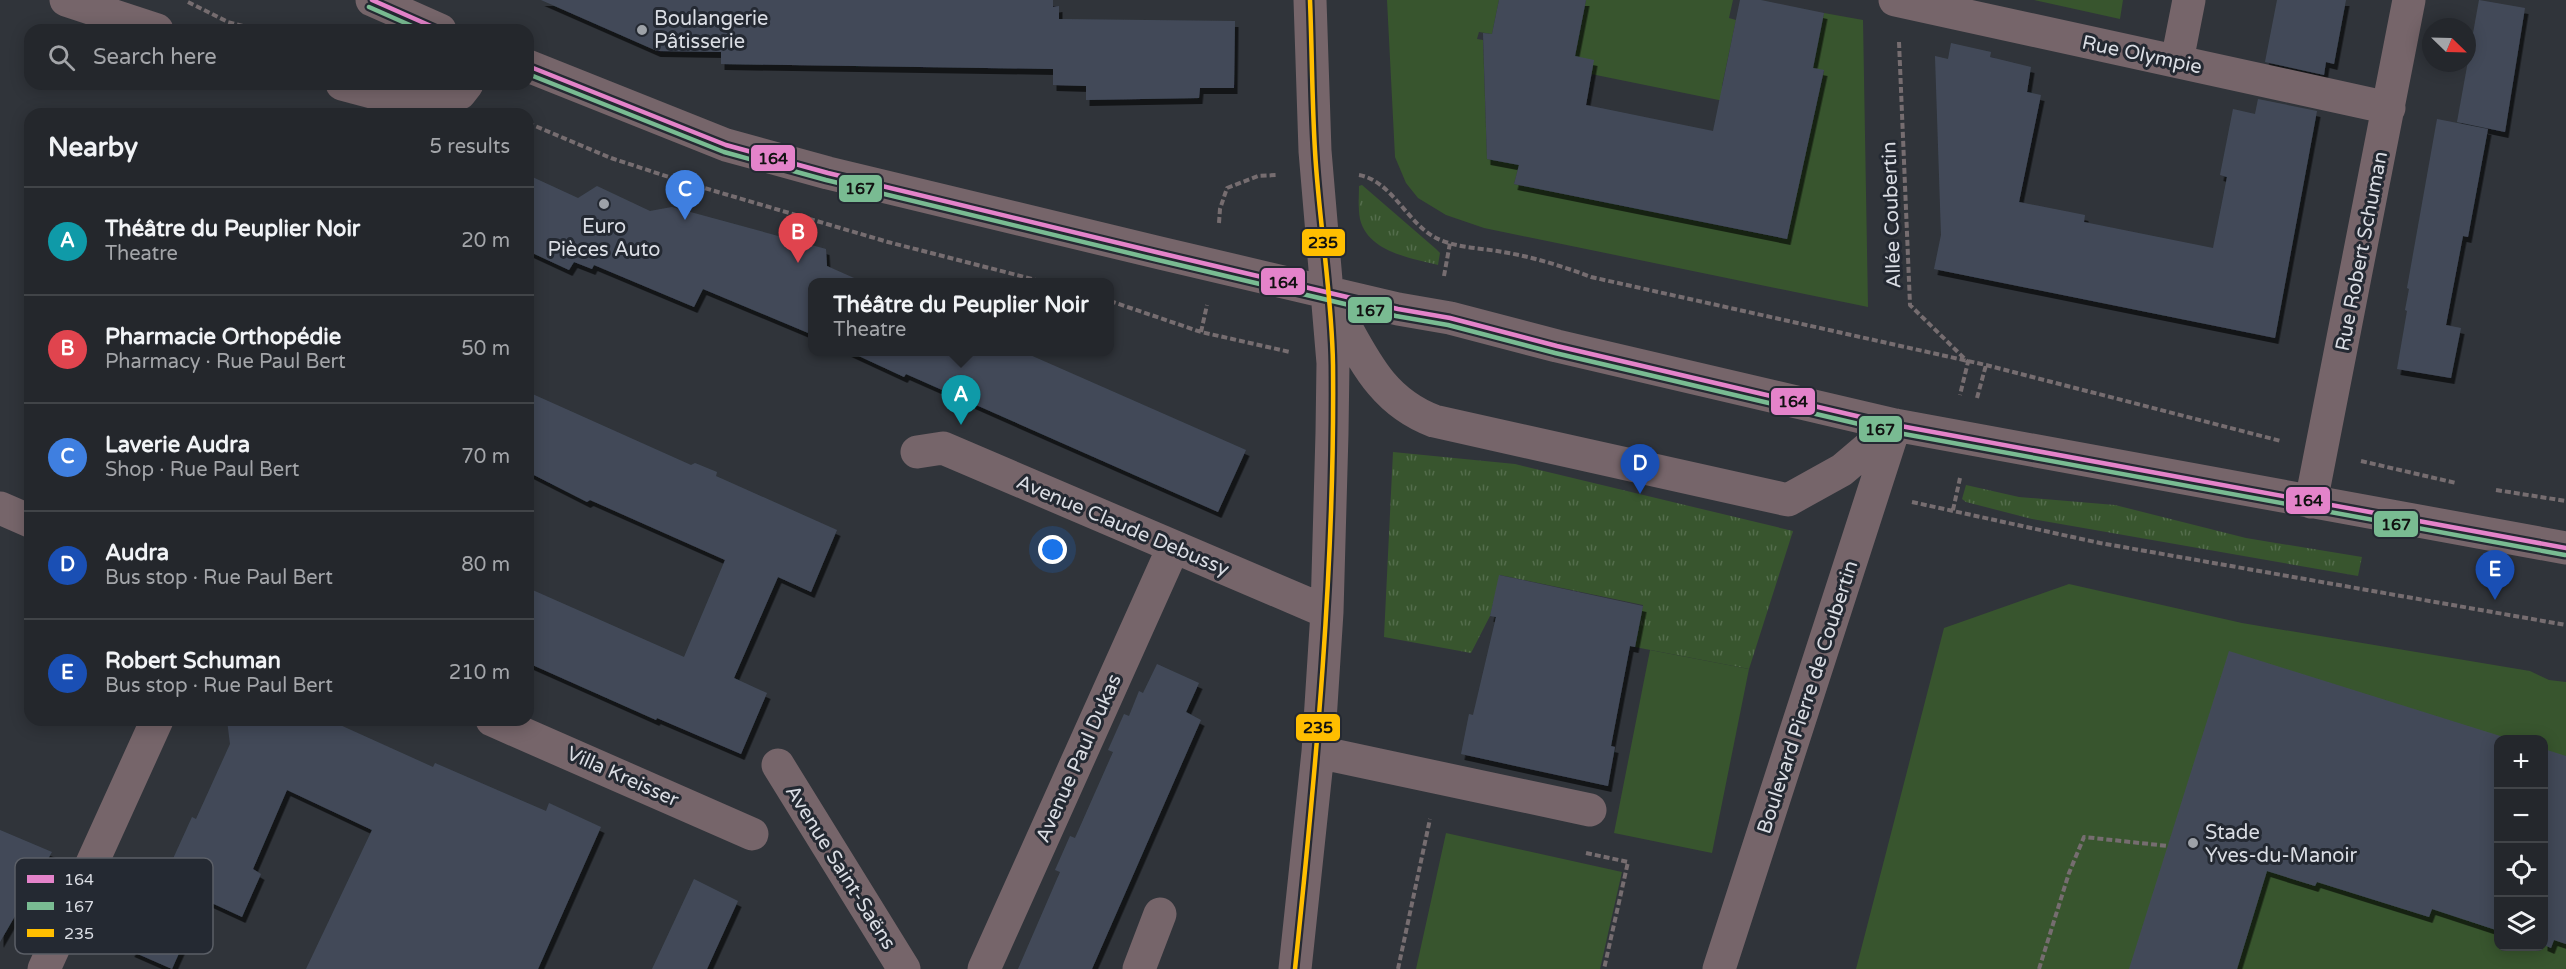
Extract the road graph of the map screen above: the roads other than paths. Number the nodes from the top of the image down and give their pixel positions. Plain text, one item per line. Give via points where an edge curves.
1 (66, 0) edge
2 (372, 0) edge
3 (1310, 0) edge
4 (2189, 0) edge
5 (2409, 0) edge
6 (1898, 1) edge
7 (139, 24) edge
8 (426, 24) edge
9 (2177, 62) junction
10 (534, 68) edge
11 (364, 90) edge
12 (462, 90) edge
13 (2389, 108) junction
14 (1326, 291) junction
15 (1895, 425) junction
16 (917, 452) dead end
17 (2311, 502) junction
18 (0, 508) edge
19 (24, 518) edge
20 (1173, 548) junction
21 (2566, 548) edge
22 (1327, 612) junction
23 (154, 726) edge
24 (506, 726) edge
25 (1318, 752) junction
26 (778, 765) dead end
27 (1590, 810) dead end
28 (752, 834) dead end
29 (94, 858) edge
30 (1160, 914) dead end
31 (51, 954) edge
32 (44, 969) edge
33 (904, 969) edge
34 (984, 969) edge
35 (1139, 969) edge
36 (1295, 969) edge
37 (1719, 969) edge

1 - 7 street
2 - 8 street
3 - 14 street via 1315,151
4 - 9 street
5 - 13 street, Rue Robert Schuman
6 - 9 street, Rue Olympie
9 - 13 street, Rue Olympie
10 - 14 street via 726,145 828,173
11 - 12 street via 402,100
13 - 17 street, Rue Robert Schuman
14 - 15 street
14 - 15 street via 1382,387 1413,413 1434,422 1788,500 1842,470
14 - 22 street via 1333,363
15 - 17 street
15 - 37 street, Boulevard Pierre de Coubertin
16 - 20 street, Avenue Claude Debussy via 944,448
17 - 21 street
18 - 19 street
20 - 22 street, Avenue Claude Debussy
20 - 34 street, Avenue Paul Dukas
22 - 25 street
23 - 29 street
24 - 28 street, Villa Kreisser
25 - 27 street
25 - 36 street
26 - 33 street, Avenue Saint-Saëns
30 - 35 street
31 - 32 street

